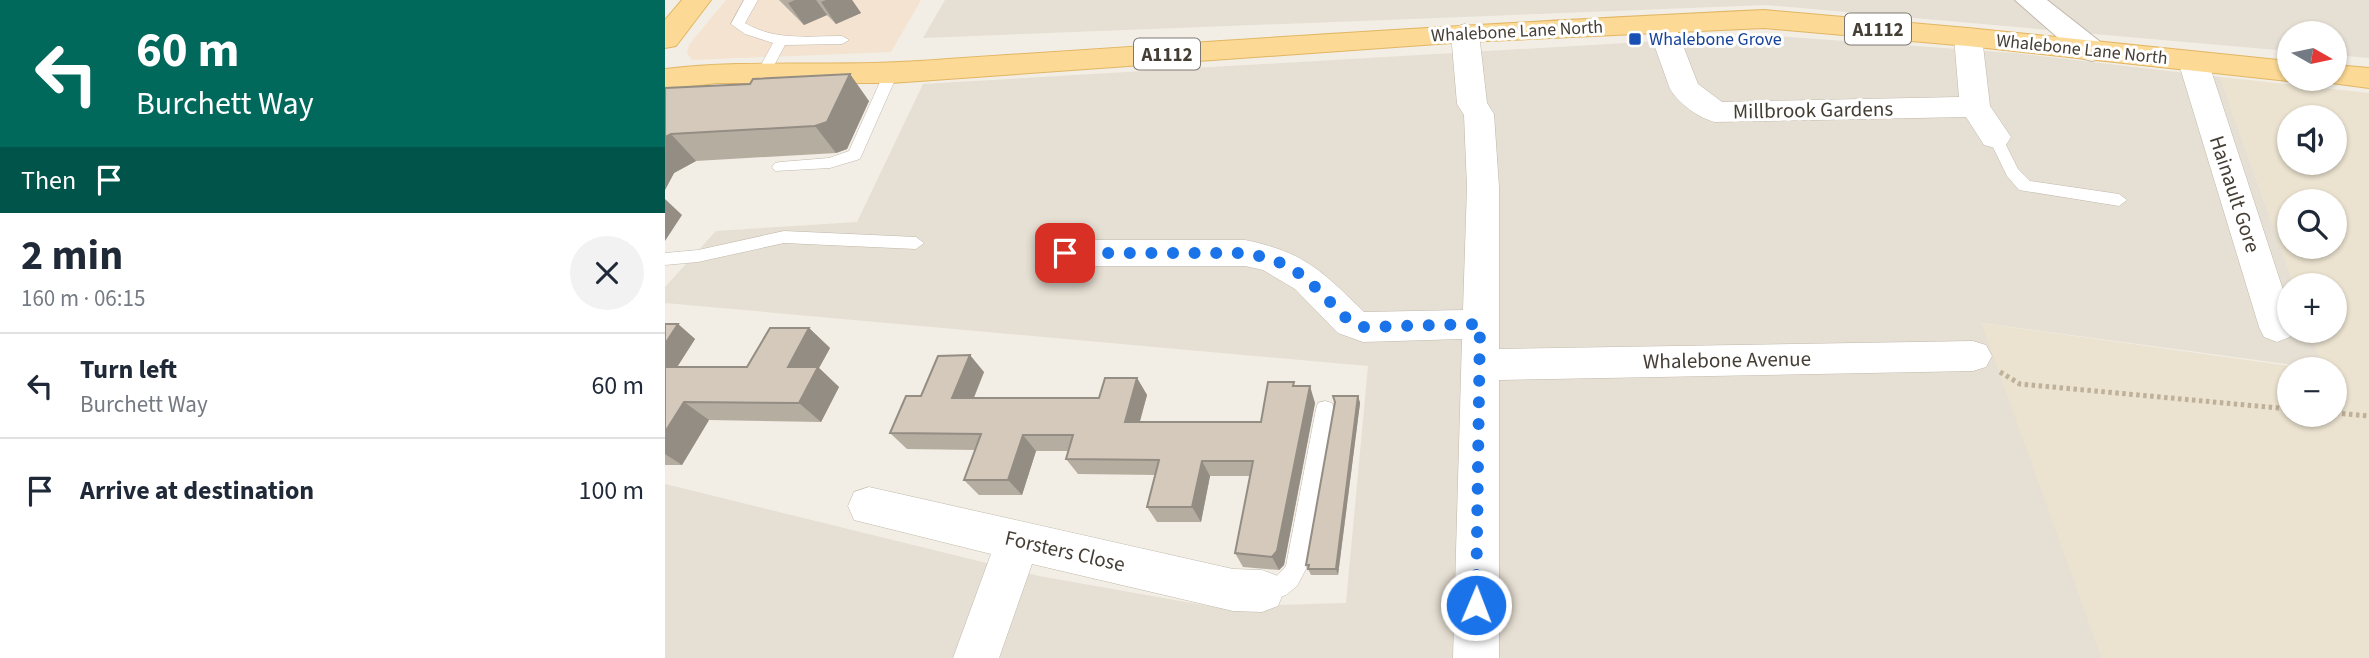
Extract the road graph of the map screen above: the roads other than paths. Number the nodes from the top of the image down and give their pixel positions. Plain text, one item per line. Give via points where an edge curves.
1 (673, 0) edge
2 (697, 0) edge
3 (751, 0) edge
4 (2029, 0) edge
5 (665, 7) edge
6 (1661, 25) junction
7 (1465, 33) junction
8 (1968, 37) junction
9 (665, 39) edge
10 (781, 40) junction
11 (842, 40) dead end
12 (2092, 51) junction
13 (2193, 61) junction
14 (2277, 70) edge
15 (880, 73) junction
16 (2347, 76) edge
17 (2369, 78) edge
18 (665, 79) edge
19 (759, 80) junction
20 (665, 100) edge
21 (1975, 107) junction
22 (1995, 137) joint
23 (780, 167) dead end
24 (2119, 200) dead end
25 (916, 243) dead end
26 (1065, 253) dead end
27 (665, 259) edge
28 (1480, 324) junction
29 (2277, 327) dead end
30 (1973, 356) road end
31 (1481, 365) junction
32 (1325, 409) dead end
33 (869, 506) dead end
34 (1021, 541) junction
35 (1262, 591) joint
36 (976, 658) edge
37 (1476, 658) edge

1 - 5 main road
2 - 9 main road
3 - 10 lane via 738,23 753,35
4 - 12 street
6 - 7 main road, Whalebone Lane North / A1112
6 - 8 main road, Whalebone Lane North / A1112 via 1764,19
6 - 21 street, Millbrook Gardens via 1685,89 1715,112
7 - 15 main road, Whalebone Lane North / A1112
7 - 28 street via 1472,104 1479,114 1483,187
8 - 12 main road, Whalebone Lane North / A1112
8 - 21 street
10 - 11 lane
10 - 19 lane
12 - 13 main road, Whalebone Lane North / A1112
13 - 14 main road, Whalebone Lane North / A1112
13 - 29 street, Hainault Gore
15 - 19 main road, Whalebone Lane North / A1112
15 - 23 lane via 855,155 830,163
16 - 17 main road
18 - 19 main road, Whalebone Lane North / A1112 via 717,73
19 - 20 main road, Whalebone Lane North / A1112
21 - 22 street
22 - 24 lane via 2012,173 2025,186
25 - 27 lane via 784,237
26 - 28 street via 1245,253 1288,266 1351,323 1363,327
28 - 31 street
30 - 31 street, Whalebone Avenue
31 - 37 street
32 - 35 lane via 1296,569 1286,585
33 - 34 street, Forsters Close
34 - 35 street, Forsters Close via 1233,590
34 - 36 street

